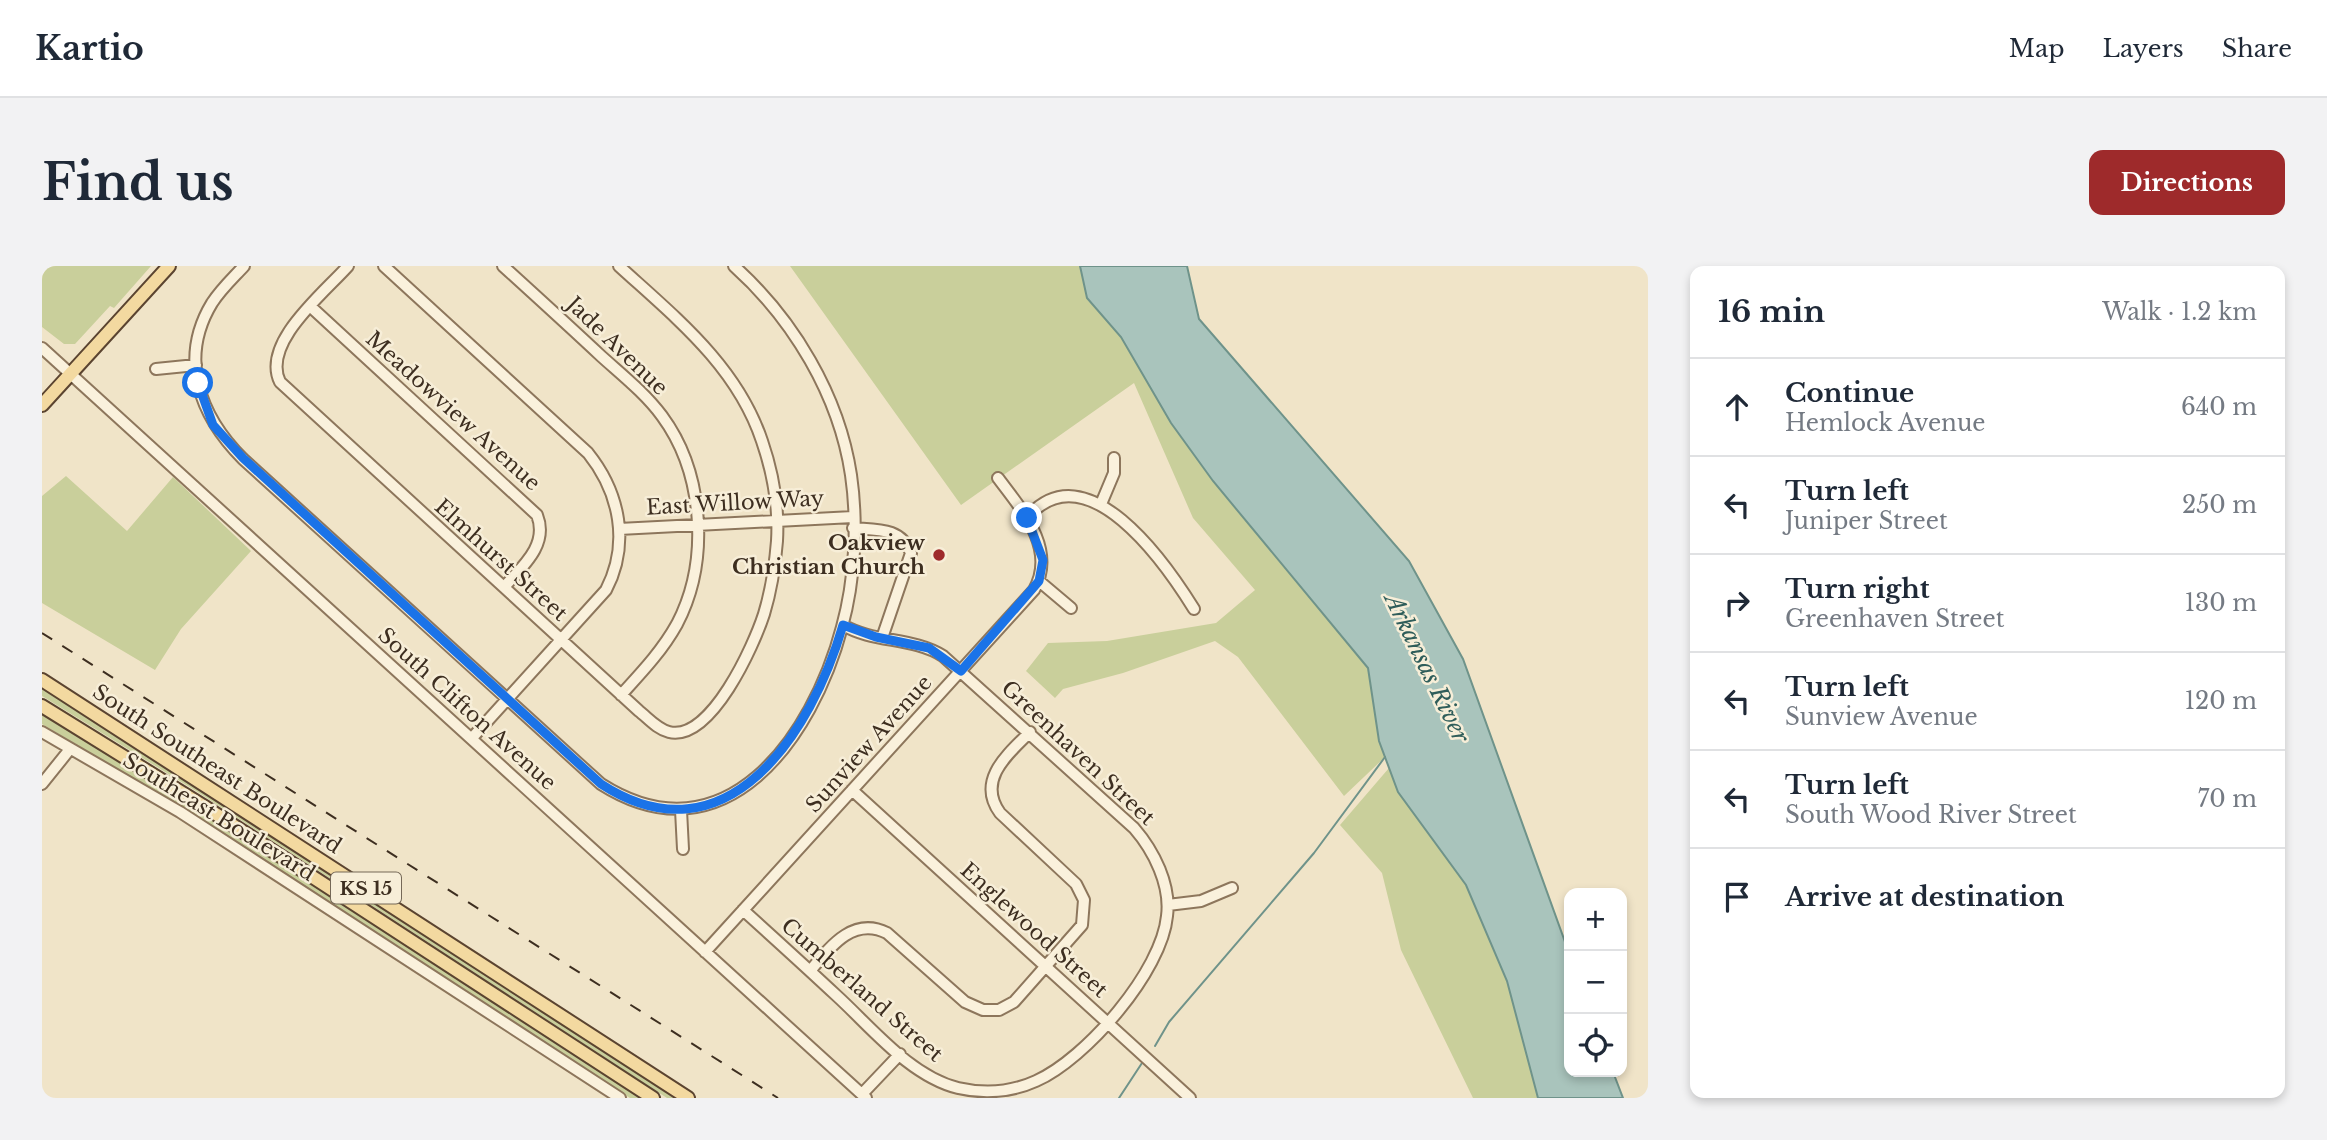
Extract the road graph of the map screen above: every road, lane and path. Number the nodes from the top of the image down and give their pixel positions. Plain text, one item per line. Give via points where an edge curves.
1 (169, 266) edge
2 (244, 266) edge
3 (348, 266) edge
4 (384, 266) edge
5 (503, 266) edge
6 (619, 266) edge
7 (734, 266) edge
8 (311, 307) junction
9 (42, 348) edge
10 (196, 365) junction
11 (156, 369) dead end
12 (70, 374) junction
13 (42, 405) edge
14 (1114, 458) dead end
15 (998, 478) dead end
16 (1101, 504) junction
17 (1027, 518) junction
18 (777, 521) junction
19 (853, 522) junction
20 (697, 524) junction
21 (619, 528) junction
22 (1039, 581) junction
23 (503, 587) junction
24 (1071, 608) dead end
25 (1194, 609) dead end
26 (843, 625) junction
27 (882, 638) junction
28 (561, 641) junction
29 (961, 671) junction
30 (42, 680) edge
31 (621, 695) junction
32 (508, 699) junction
33 (42, 706) edge
34 (42, 732) edge
35 (1030, 732) junction
36 (472, 738) junction
37 (70, 749) junction
38 (42, 784) edge
39 (852, 790) junction
40 (681, 810) junction
41 (683, 849) dead end
42 (1232, 888) dead end
43 (1168, 905) junction
44 (743, 910) junction
45 (705, 952) junction
46 (1046, 967) junction
47 (810, 971) junction
48 (1106, 1022) junction
49 (900, 1054) junction
50 (996, 1095) edge
51 (864, 1096) edge
52 (620, 1098) edge
53 (653, 1098) edge
54 (688, 1098) edge
55 (1190, 1098) edge

1 - 12 main road
2 - 10 street via 209,310 198,338
3 - 8 street
4 - 21 street via 588,453 610,488
5 - 20 street, Jade Avenue via 661,415 687,465
6 - 18 street via 704,344 735,385 762,441
7 - 19 street via 775,310 825,388 847,454
8 - 23 street, Elmhurst Street via 278,347 277,377 282,385
8 - 23 street, Meadowview Avenue via 537,515 538,544
9 - 12 street, South Clifton Avenue
10 - 11 street
10 - 32 street via 205,409 229,444
12 - 13 main road
12 - 36 street, South Clifton Avenue
14 - 16 street via 1114,473
15 - 17 street
16 - 17 street via 1083,497 1062,498
16 - 25 street via 1121,518 1163,565
17 - 22 street via 1041,553
18 - 19 street, East Willow Way
18 - 20 street, East Willow Way
18 - 31 street, Elmhurst Street via 773,575 758,632 710,712 695,727 671,733
19 - 26 street
19 - 27 street, East Willow Way via 890,530 911,553
20 - 21 street, East Willow Way
20 - 31 street, Jade Avenue via 695,569 681,614 659,653
21 - 28 street via 613,575 596,603
22 - 24 street
22 - 29 street, Sunview Avenue
23 - 28 street, Elmhurst Street
26 - 27 street, Greenhaven Street
26 - 40 street via 814,698 768,766 719,802
27 - 29 street, Greenhaven Street via 929,648
28 - 31 street, Elmhurst Street
28 - 32 street
29 - 35 street, Greenhaven Street
29 - 39 street, Sunview Avenue
30 - 54 main road, South Southeast Boulevard / KS 15
32 - 36 street
32 - 40 street via 617,794 644,806
33 - 53 main road, South Southeast Boulevard / KS 15
34 - 37 street, Southeast Boulevard
35 - 43 street, Greenhaven Street via 1143,839 1161,873
35 - 46 street via 998,767 991,792 1000,813 1082,894 1082,925
36 - 45 street, South Clifton Avenue
37 - 38 street
37 - 52 street, Southeast Boulevard via 180,812
39 - 44 street, Sunview Avenue
39 - 46 street, Englewood Street
40 - 41 street
42 - 43 street via 1201,901
43 - 48 street, Greenhaven Street via 1164,934 1151,965
44 - 45 street, Sunview Avenue
44 - 47 street, Cumberland Street
45 - 51 street, South Clifton Avenue
46 - 47 street via 1014,1002 991,1011 958,997 887,933 874,928 849,931
46 - 48 street, Englewood Street
47 - 49 street, Cumberland Street
48 - 50 street, Cumberland Street via 1053,1072
48 - 55 street, Englewood Street
49 - 50 street, Cumberland Street via 938,1081
49 - 51 street

